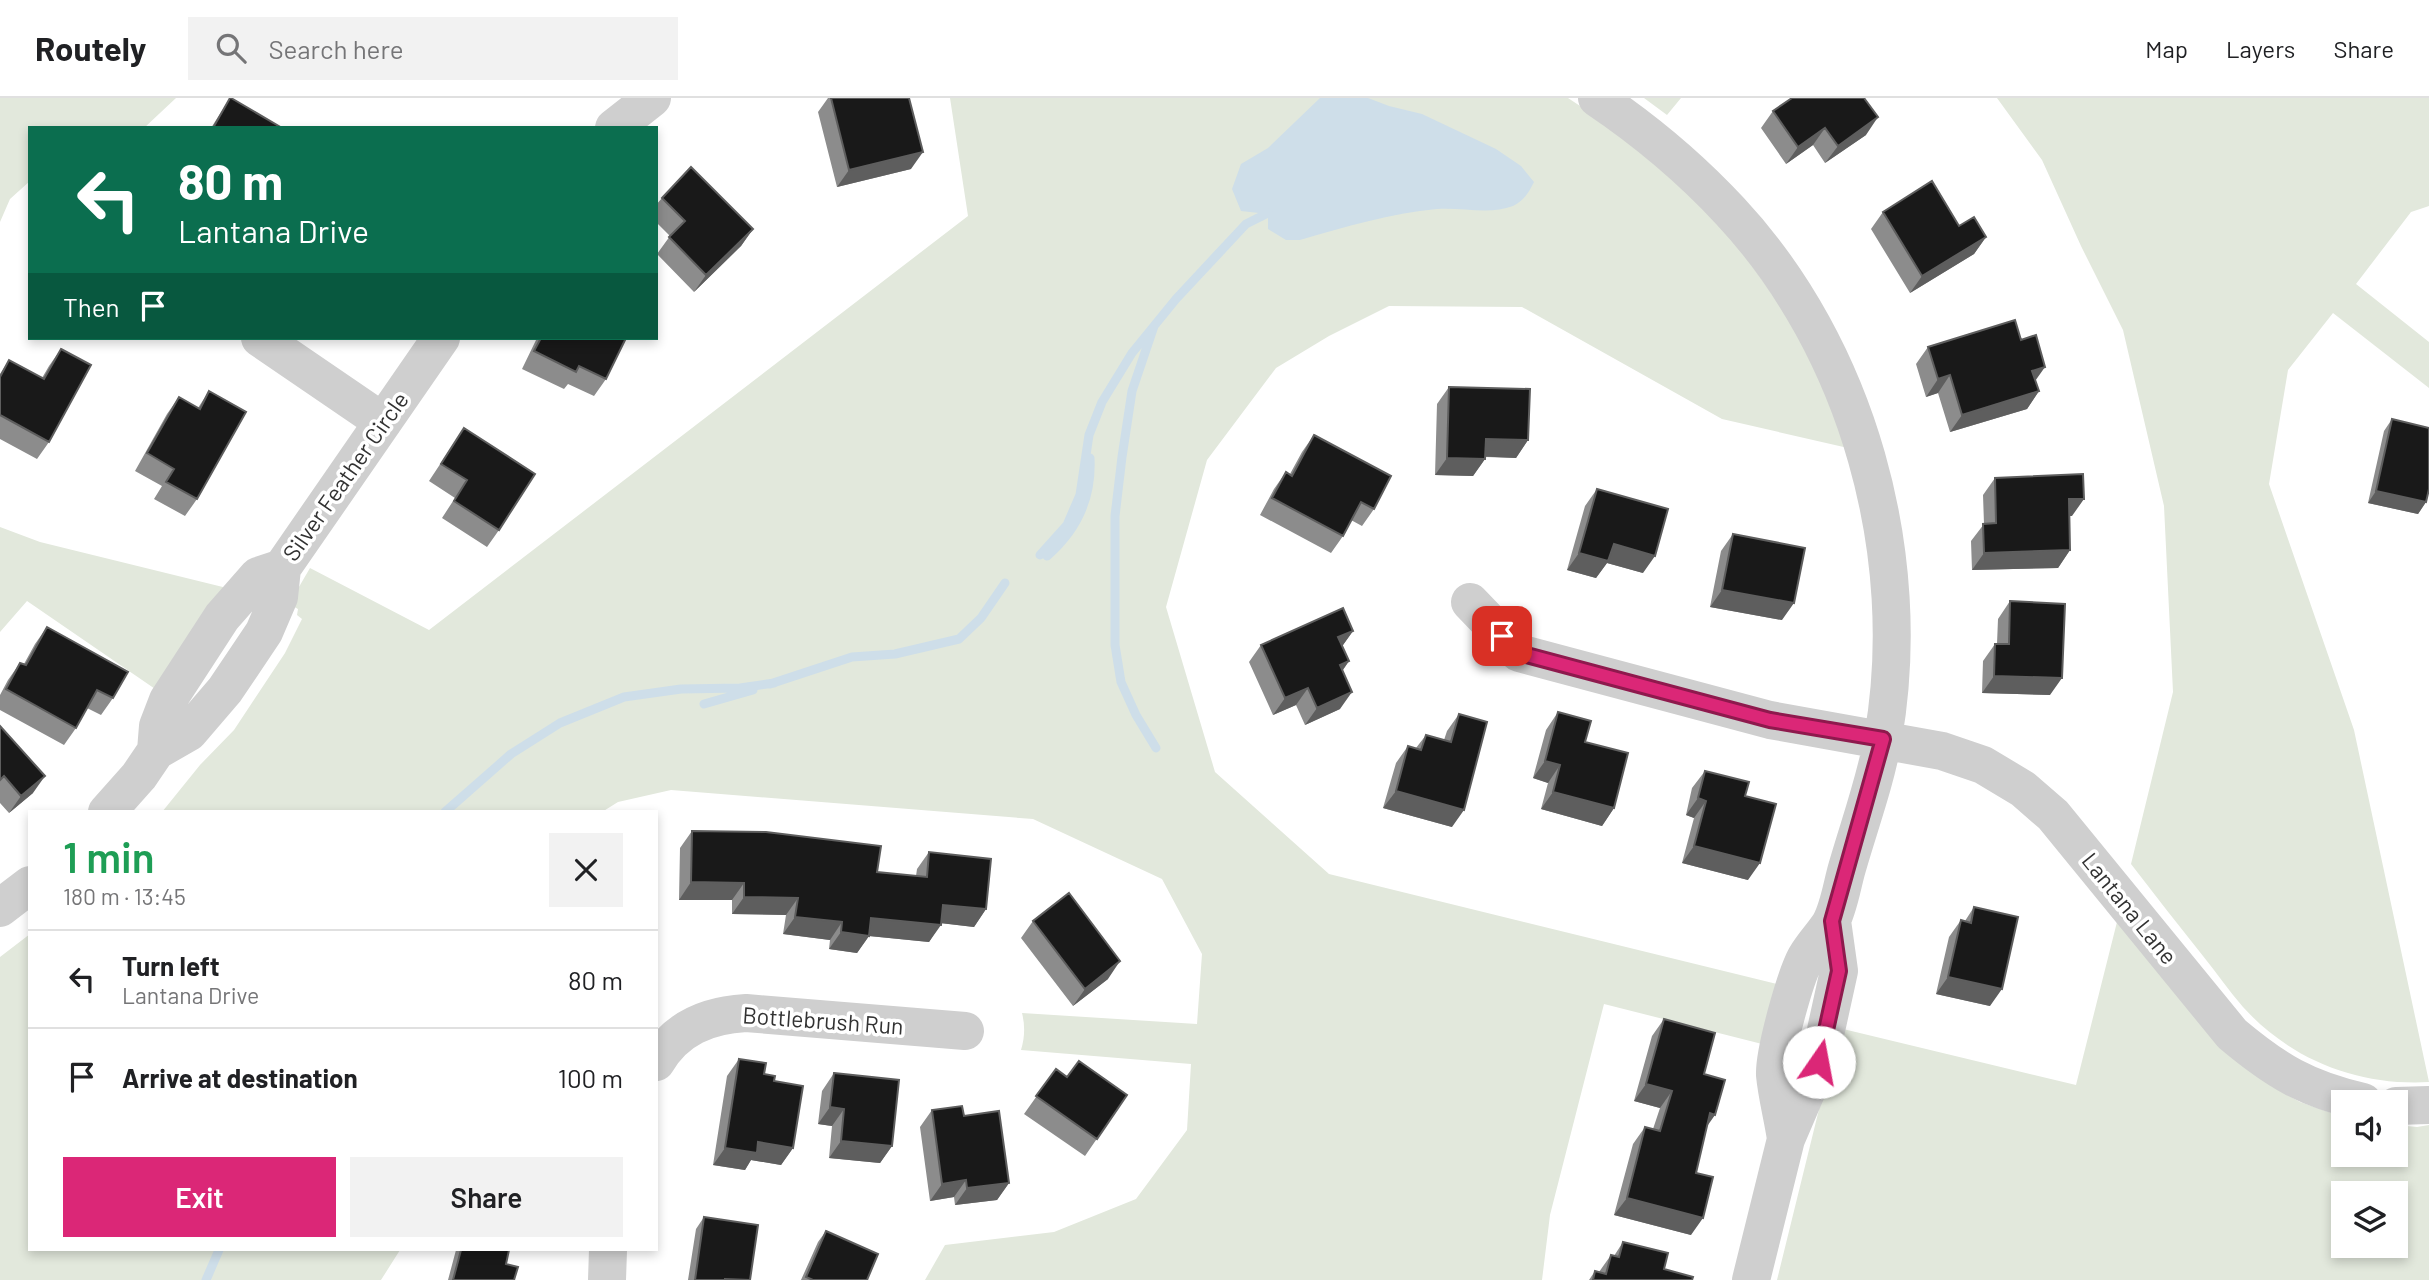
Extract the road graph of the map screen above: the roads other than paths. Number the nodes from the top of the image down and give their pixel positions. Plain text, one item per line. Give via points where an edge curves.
1 (652, 98) edge
2 (1597, 98) edge
3 (617, 126) edge
4 (263, 340) edge
5 (440, 340) edge
6 (383, 422) junction
7 (1469, 602) dead end
8 (1883, 739) junction
9 (109, 810) edge
10 (28, 887) edge
11 (0, 908) edge
12 (964, 1031) dead end
13 (658, 1059) edge
14 (2331, 1095) edge
15 (2429, 1105) edge
16 (2408, 1106) edge
17 (608, 1251) edge
18 (607, 1280) edge
19 (1751, 1280) edge

1 - 3 street
2 - 8 street via 1685,165 1732,213 1774,264 1830,359 1871,473 1885,538 1891,657
4 - 6 street
5 - 6 street, Silver Feather Circle
6 - 9 street, Silver Feather Circle via 282,568 279,597 264,632 225,690 189,732 156,751
7 - 8 street, Lantana Lane via 1519,653 1770,720
8 - 14 street, Lantana Lane via 1983,765 2023,789 2070,834 2232,1034 2296,1081
8 - 19 street via 1832,921 1806,958 1784,1024 1775,1073 1786,1139
10 - 11 street
12 - 13 street, Bottlebrush Run via 692,1008 679,1034
15 - 16 street
17 - 18 street

